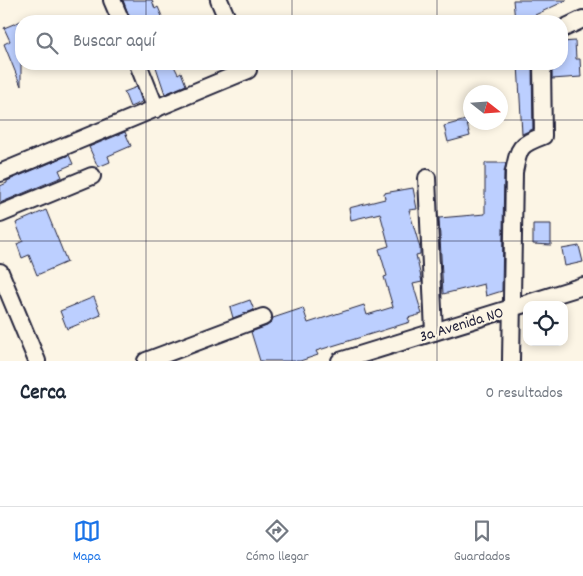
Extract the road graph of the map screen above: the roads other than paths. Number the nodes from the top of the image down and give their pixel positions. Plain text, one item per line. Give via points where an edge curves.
1 (112, 0) edge
2 (220, 0) edge
3 (118, 15) edge
4 (226, 15) edge
5 (583, 19) edge
6 (568, 26) edge
7 (140, 70) edge
8 (248, 70) edge
9 (542, 70) edge
10 (156, 108) junction
11 (0, 173) edge
12 (92, 176) dead end
13 (427, 178) dead end
14 (0, 214) edge
15 (0, 272) edge
16 (583, 286) edge
17 (512, 308) junction
18 (263, 317) dead end
19 (434, 332) junction
20 (37, 361) edge
21 (146, 361) edge
22 (340, 361) edge
23 (511, 361) edge

1 - 3 street
2 - 4 street
5 - 6 street
7 - 10 street
8 - 10 street
9 - 17 street via 543,136 529,141 518,151 514,172
10 - 11 street
12 - 14 street
13 - 19 street
15 - 20 street
16 - 17 street, 3a Avenida NO
17 - 19 street, 3a Avenida NO
17 - 23 street
18 - 21 street
19 - 22 street, 3a Avenida NO

